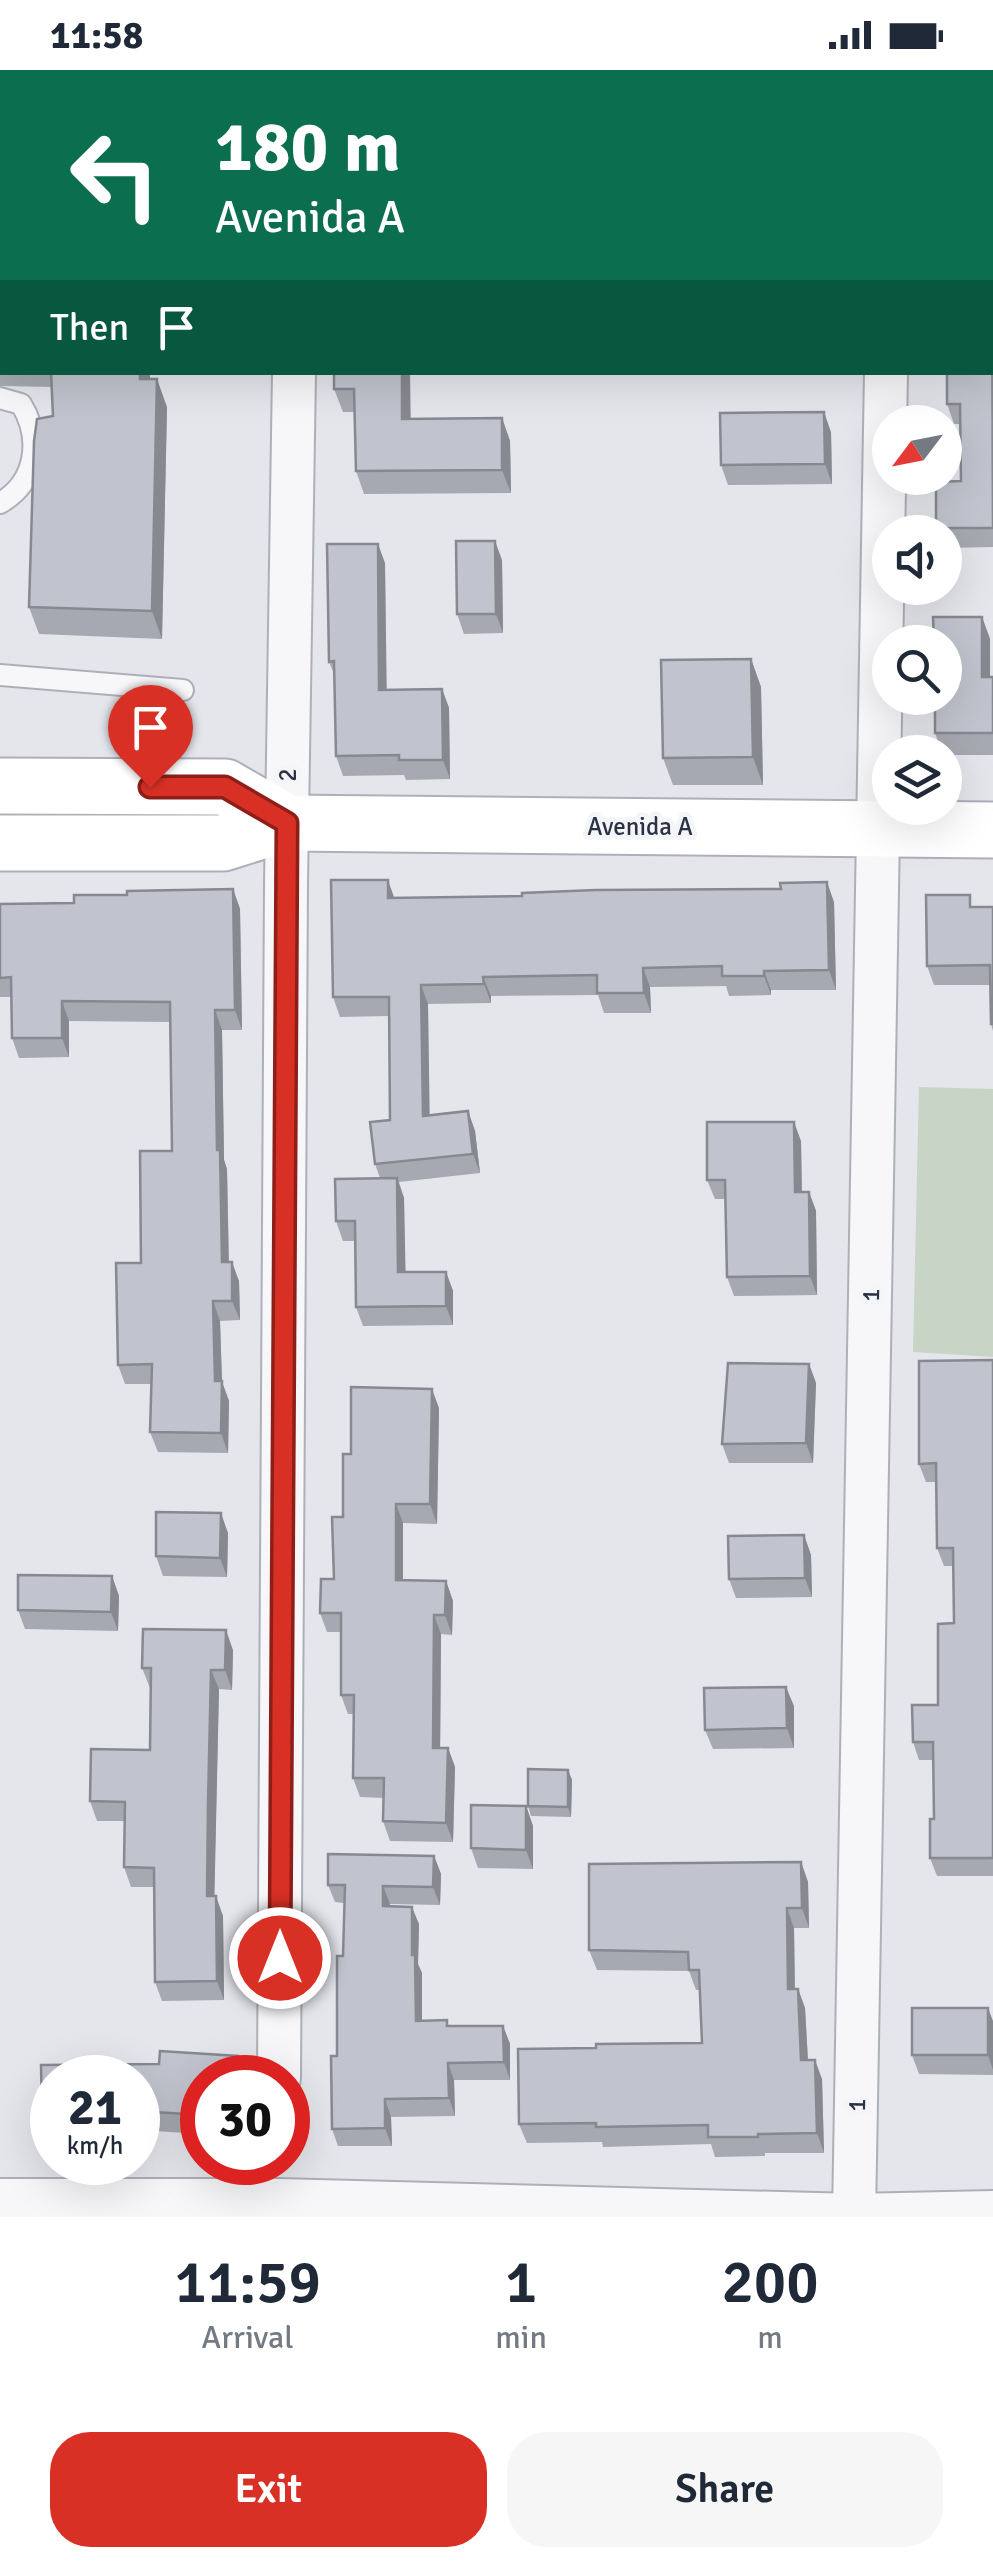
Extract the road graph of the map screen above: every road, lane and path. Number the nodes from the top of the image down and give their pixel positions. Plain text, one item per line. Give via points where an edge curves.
1 (294, 375) edge
2 (886, 375) edge
3 (0, 398) edge
4 (0, 503) edge
5 (0, 675) edge
6 (183, 690) dead end
7 (0, 786) edge
8 (287, 823) junction
9 (878, 828) junction
10 (993, 830) edge
11 (0, 842) edge
12 (279, 2055) edge
13 (278, 2193) edge
14 (0, 2200) edge
15 (993, 2212) edge
16 (854, 2216) edge

1 - 8 street, 2
2 - 9 street, 1
3 - 4 lane via 20,404 29,418 34,454 29,472
5 - 6 lane
7 - 8 main road, Avenida A via 225,787
8 - 9 main road, Avenida A
8 - 11 main road, Avenida A via 223,843
8 - 12 street, 2
9 - 10 main road, Avenida A
9 - 16 street, 1
13 - 14 street
13 - 16 street
15 - 16 street

